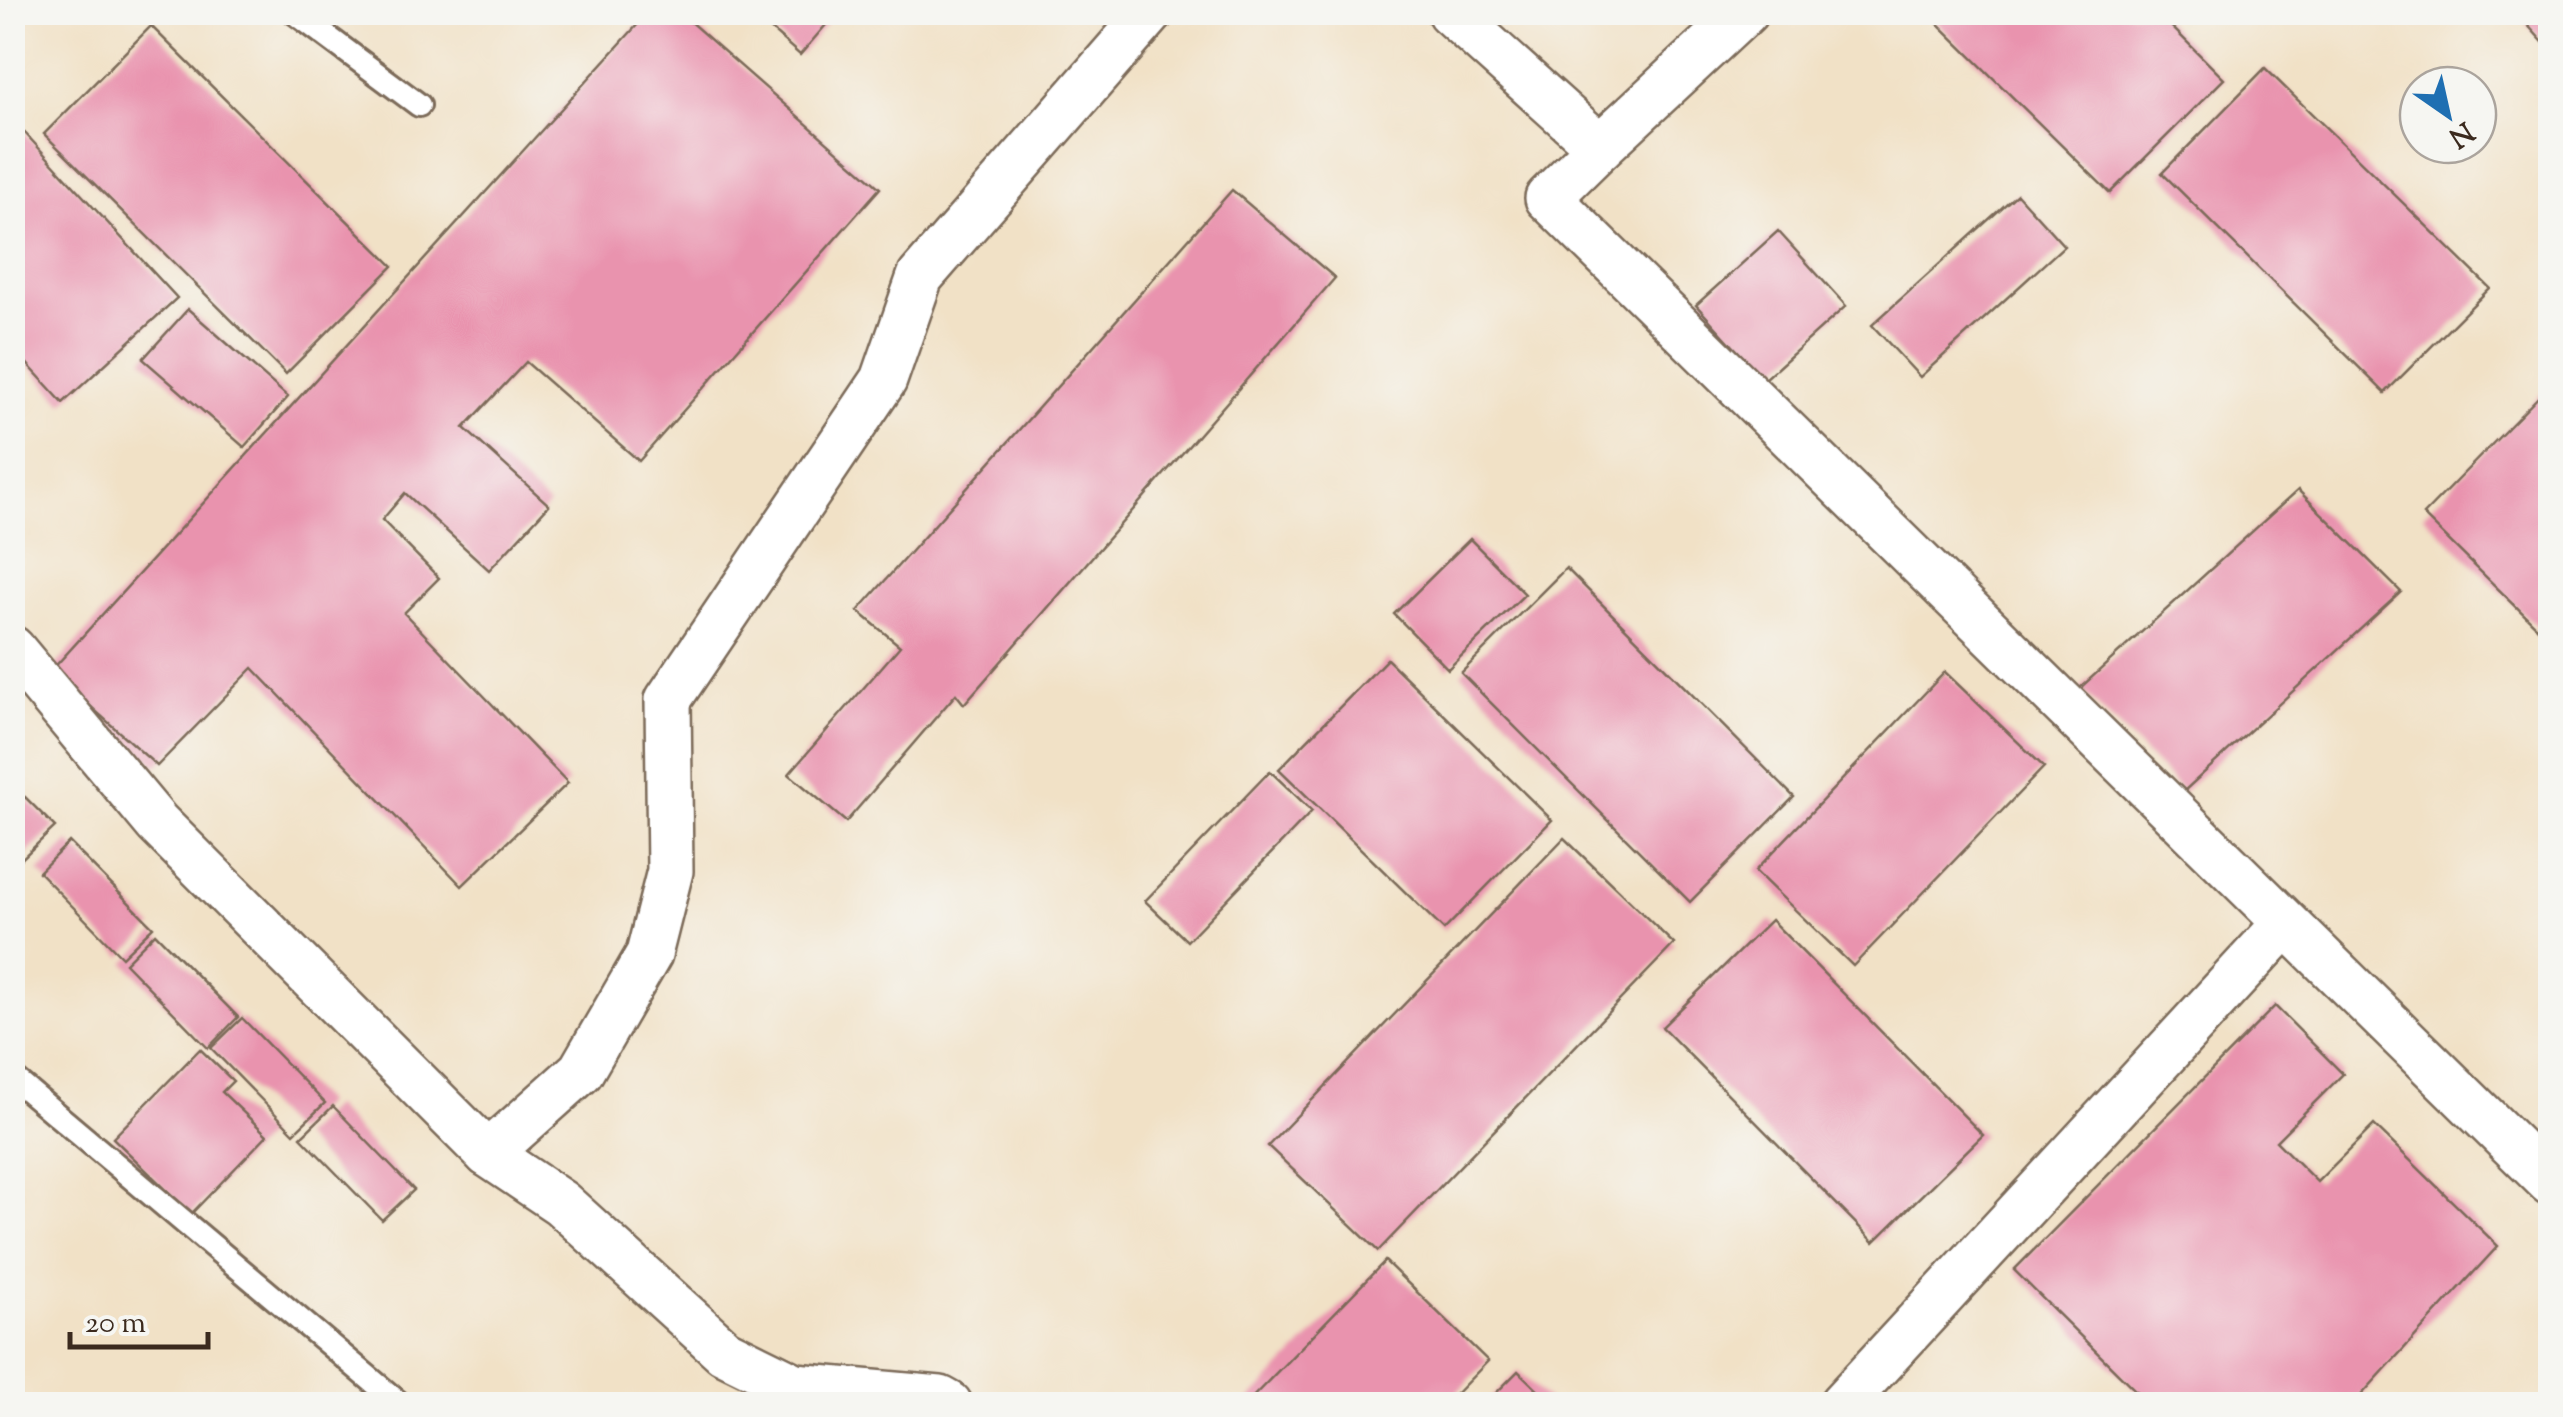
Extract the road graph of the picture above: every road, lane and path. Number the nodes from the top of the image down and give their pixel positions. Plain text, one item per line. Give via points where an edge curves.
1 (294, 12) edge
2 (1151, 12) edge
3 (1450, 12) edge
4 (1745, 12) edge
5 (419, 105) dead end
6 (1600, 147) junction
7 (12, 649) edge
8 (2285, 924) junction
9 (12, 1077) edge
10 (488, 1154) junction
11 (2550, 1182) edge
12 (804, 1395) edge
13 (400, 1404) edge
14 (948, 1404) edge
15 (1842, 1404) edge

1 - 5 lane
2 - 10 street via 920,277 884,380 668,700 670,871 649,954 581,1071
3 - 6 street
4 - 6 street
6 - 8 street via 1548,198
7 - 10 street via 157,823
8 - 11 street
8 - 15 street
9 - 13 lane
10 - 12 street via 560,1203 724,1351
12 - 14 street

